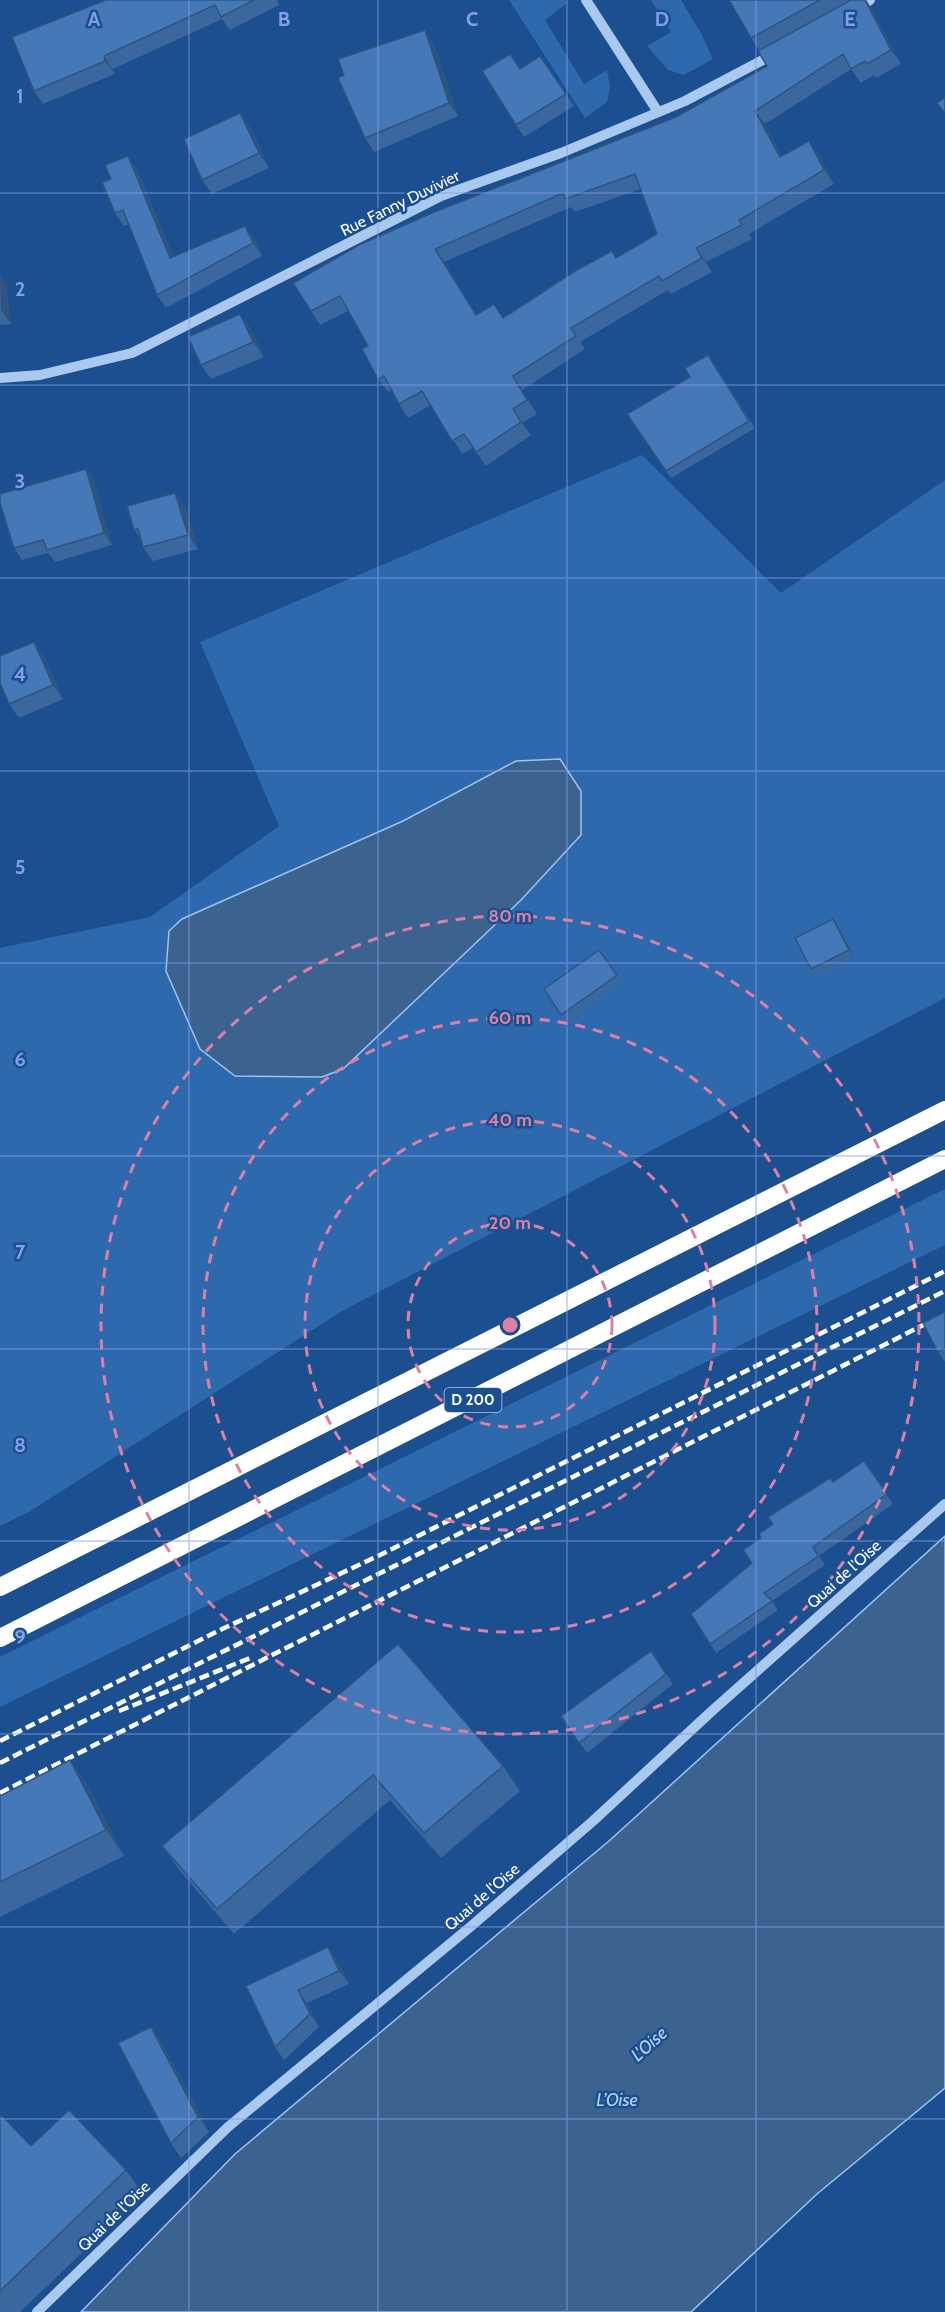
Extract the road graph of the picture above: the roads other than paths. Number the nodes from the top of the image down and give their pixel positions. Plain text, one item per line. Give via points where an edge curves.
1 (586, 0) edge
2 (870, 0) edge
3 (849, 14) edge
4 (786, 48) edge
5 (658, 112) junction
6 (0, 378) edge
7 (945, 1110) edge
8 (945, 1159) edge
9 (945, 1504) edge
10 (0, 1587) edge
11 (0, 1638) edge
12 (37, 2312) edge

1 - 5 street
2 - 3 street
4 - 5 street, Rue Fanny Duvivier
5 - 6 street, Rue Fanny Duvivier via 561,153 441,196 132,352 40,375
7 - 10 highway, D 200
8 - 11 highway, D 200
9 - 12 street, Quai de l'Oise via 469,1929 228,2127

